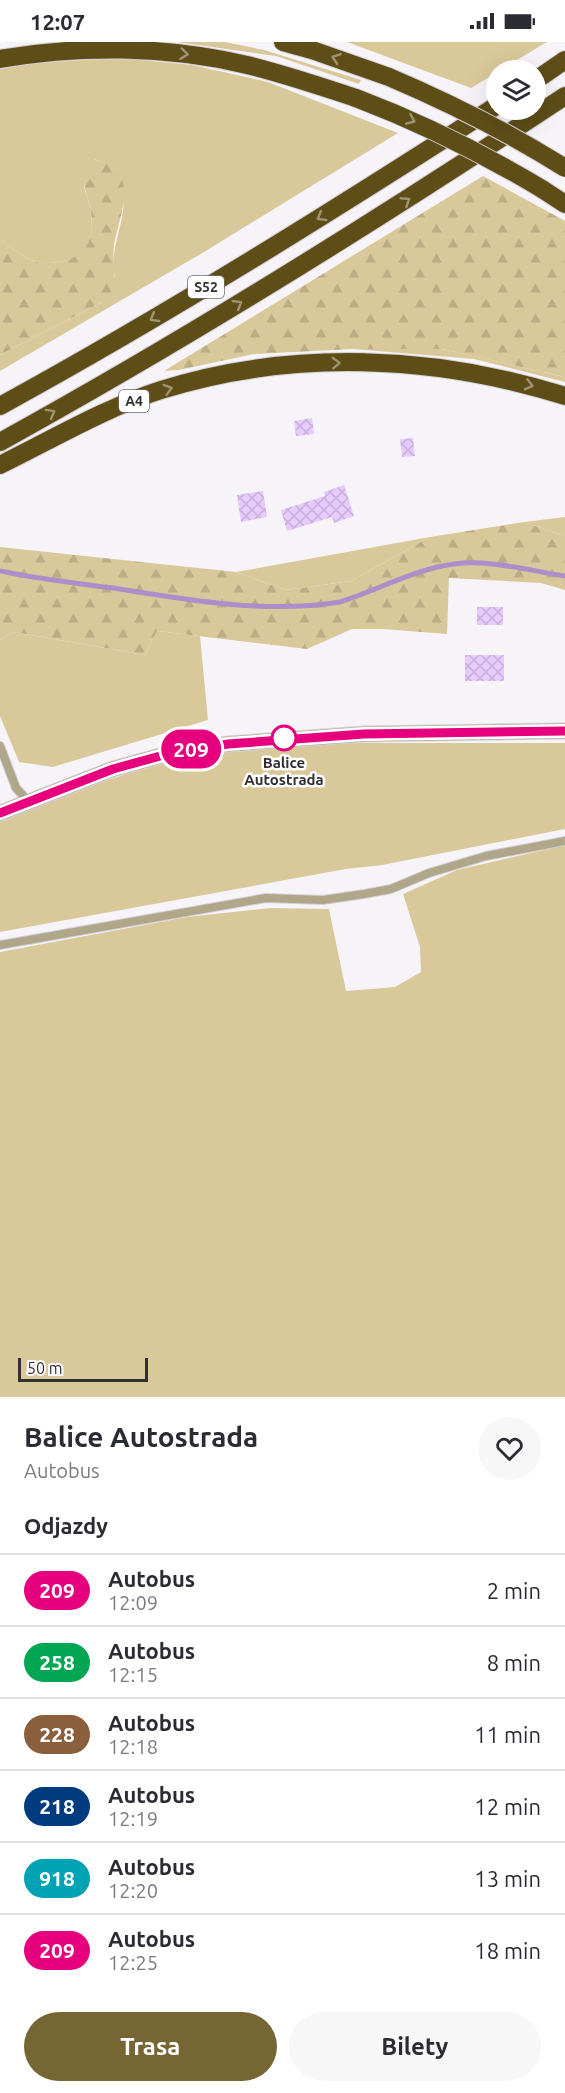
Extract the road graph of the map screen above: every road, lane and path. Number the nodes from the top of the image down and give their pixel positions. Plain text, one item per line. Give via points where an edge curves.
1 (283, 42) edge
2 (0, 59) edge
3 (565, 60) edge
4 (546, 73) edge
5 (565, 96) edge
6 (486, 112) edge
7 (565, 168) edge
8 (565, 204) edge
9 (40, 384) junction
10 (0, 396) edge
11 (565, 396) edge
12 (0, 406) edge
13 (0, 442) edge
14 (0, 465) edge
15 (565, 731) edge
16 (0, 746) edge
17 (29, 802) junction
18 (0, 813) edge
19 (565, 841) edge
20 (0, 945) edge

7 -> 1 highway, bridge via 492,125 388,77
2 -> 8 highway, bridge via 73,51 139,51 246,65 313,83 437,131
3 - 4 highway
13 -> 5 highway, S52 via 330,249
6 -> 9 highway, S52 via 237,268
9 - 10 highway
9 - 12 highway
14 -> 11 highway, A4 via 160,391 278,366 362,362 430,366 503,379
15 - 17 street via 364,734 228,744 136,762
16 - 17 lane via 16,788
17 - 18 street
19 - 20 lane via 486,856 391,889 364,894 323,900 266,898

